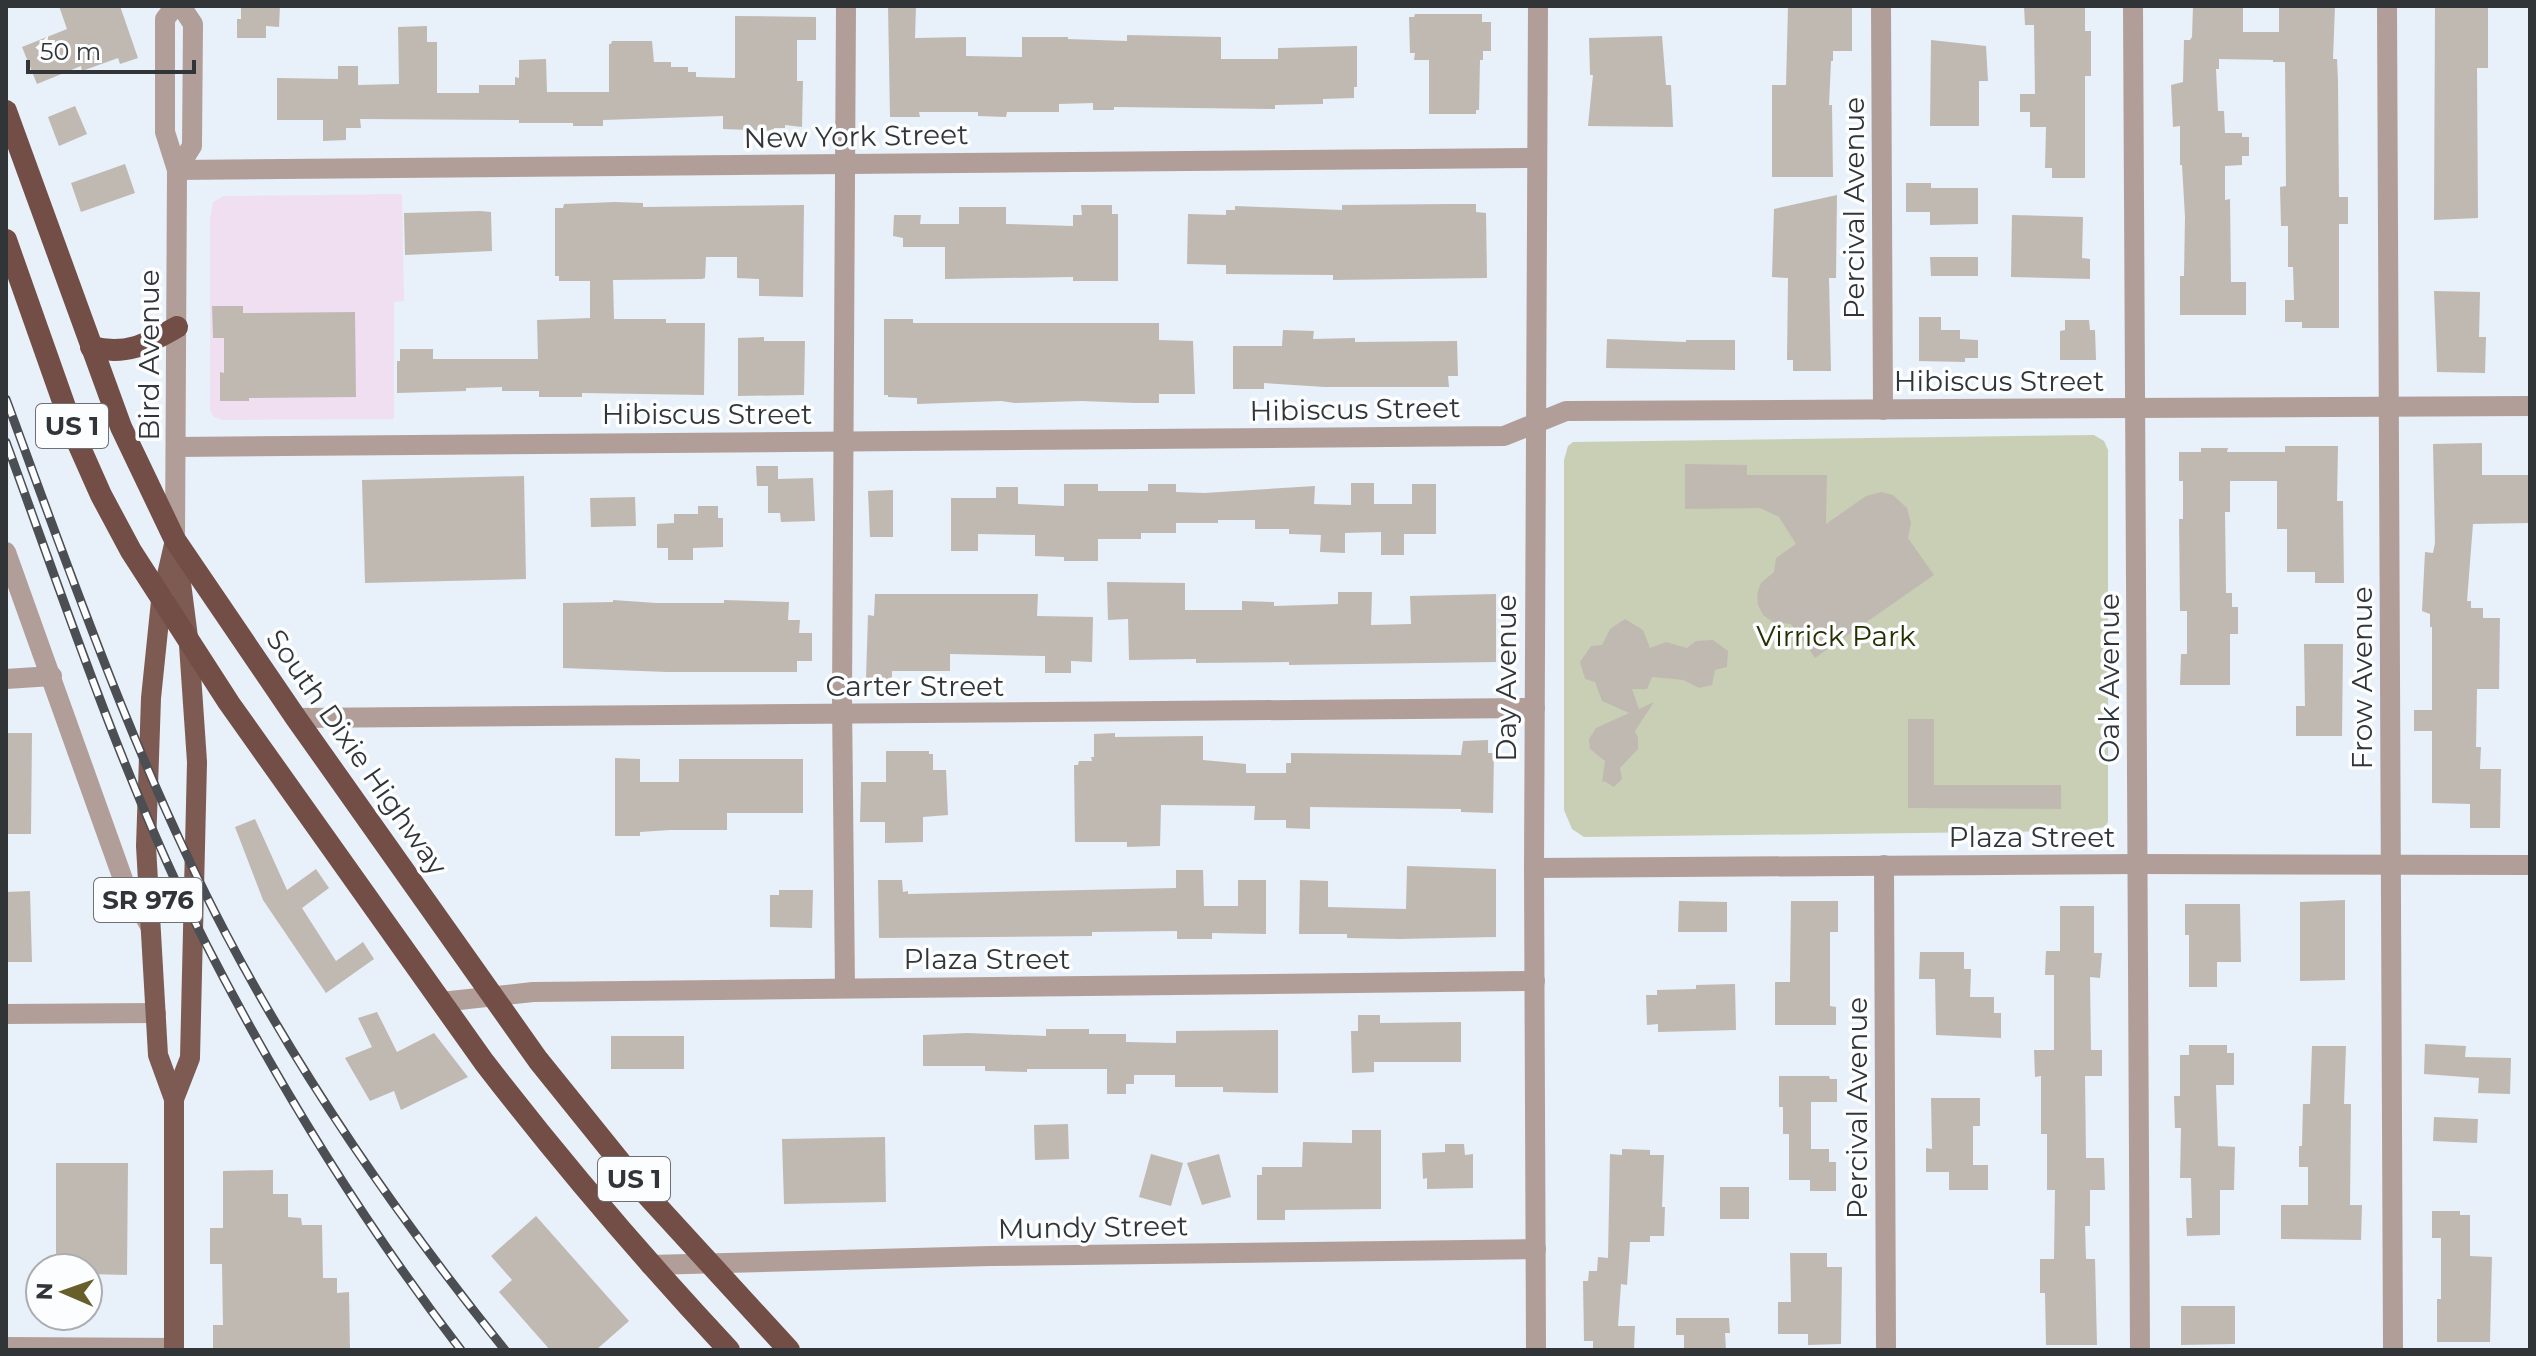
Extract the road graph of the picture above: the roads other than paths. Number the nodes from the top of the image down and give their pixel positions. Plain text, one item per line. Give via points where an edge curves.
1 (178, 6) edge
2 (846, 6) edge
3 (1538, 6) edge
4 (1881, 6) edge
5 (2133, 6) edge
6 (2387, 6) edge
7 (6, 111) edge
8 (1535, 158) junction
9 (846, 163) junction
10 (177, 170) junction
11 (6, 240) edge
12 (177, 327) junction
13 (91, 347) junction
14 (2388, 406) junction
15 (2530, 406) edge
16 (2136, 409) junction
17 (1883, 410) junction
18 (1535, 425) junction
19 (844, 442) junction
20 (176, 447) junction
21 (175, 540) junction
22 (6, 552) edge
23 (161, 601) junction
24 (189, 645) junction
25 (52, 676) junction
26 (6, 679) edge
27 (1535, 708) junction
28 (843, 715) junction
29 (296, 718) junction
30 (2137, 864) junction
31 (1884, 865) junction
32 (2391, 865) junction
33 (2530, 865) edge
34 (1534, 868) junction
35 (150, 926) junction
36 (1535, 981) junction
37 (845, 988) junction
38 (492, 997) junction
39 (441, 1002) junction
40 (156, 1013) junction
41 (6, 1014) edge
42 (174, 1099) junction
43 (1536, 1249) junction
44 (708, 1263) junction
45 (650, 1265) junction
46 (6, 1347) edge
47 (174, 1349) edge
48 (729, 1350) edge
49 (789, 1350) edge
50 (1536, 1350) edge
51 (1886, 1350) edge
52 (2140, 1350) edge
53 (2393, 1350) edge

1 - 10 street, Bird Avenue via 165,19 165,132
1 - 10 street, Bird Avenue via 193,24 192,146
2 - 9 street
3 - 8 street, Day Avenue
4 - 17 street, Percival Avenue
5 - 16 street, Oak Avenue
6 - 14 street, Frow Avenue
7 - 13 highway, South Dixie Highway / US 1
8 - 9 street, New York Street
8 - 18 street, Day Avenue
9 - 10 street, New York Street
9 - 19 street
10 - 12 street, Bird Avenue
11 - 23 highway, US 1 via 77,441
12 - 13 highway via 120,351
12 - 20 street, Bird Avenue
13 - 21 highway, South Dixie Highway / US 1 via 121,427
14 - 15 street, Hibiscus Street
14 - 16 street, Hibiscus Street
14 - 32 street, Frow Avenue
16 - 17 street, Hibiscus Street
16 - 30 street, Oak Avenue
17 - 18 street, Hibiscus Street via 1566,411
18 - 19 street, Hibiscus Street via 1504,436
18 - 27 street, Day Avenue
19 - 20 street, Hibiscus Street
19 - 28 street
20 - 21 street, Bird Avenue
21 - 23 main road
21 - 24 main road, SR 976
21 - 29 highway, South Dixie Highway / US 1
22 - 25 street
23 - 24 highway, US 1
23 - 35 main road, SR 976 via 150,726
24 - 39 highway, US 1
24 - 42 main road, SR 976 via 197,762 190,1058
25 - 26 street
25 - 35 street via 124,882
27 - 28 street, Carter Street
27 - 34 street, Day Avenue
28 - 29 street, Carter Street
28 - 37 street
29 - 38 highway, South Dixie Highway / US 1
30 - 31 street, Plaza Street
30 - 32 street, Plaza Street
30 - 52 street, Oak Avenue
31 - 34 street, Plaza Street
31 - 51 street, Percival Avenue
32 - 33 street, Plaza Street
32 - 53 street, Frow Avenue
34 - 36 street, Day Avenue
35 - 40 main road, SR 976
36 - 37 street, Plaza Street
36 - 43 street, Day Avenue
37 - 38 street, Plaza Street
38 - 39 street, Plaza Street
38 - 44 highway, South Dixie Highway / US 1 via 646,1194
39 - 45 highway, US 1 via 534,1126
40 - 41 street
40 - 42 main road, SR 976 via 158,1055
42 - 47 main road, SR 976
43 - 44 street, Mundy Street
43 - 50 street, Day Avenue
44 - 45 street, Mundy Street
44 - 49 highway, South Dixie Highway / US 1
45 - 48 highway, US 1
46 - 47 street

